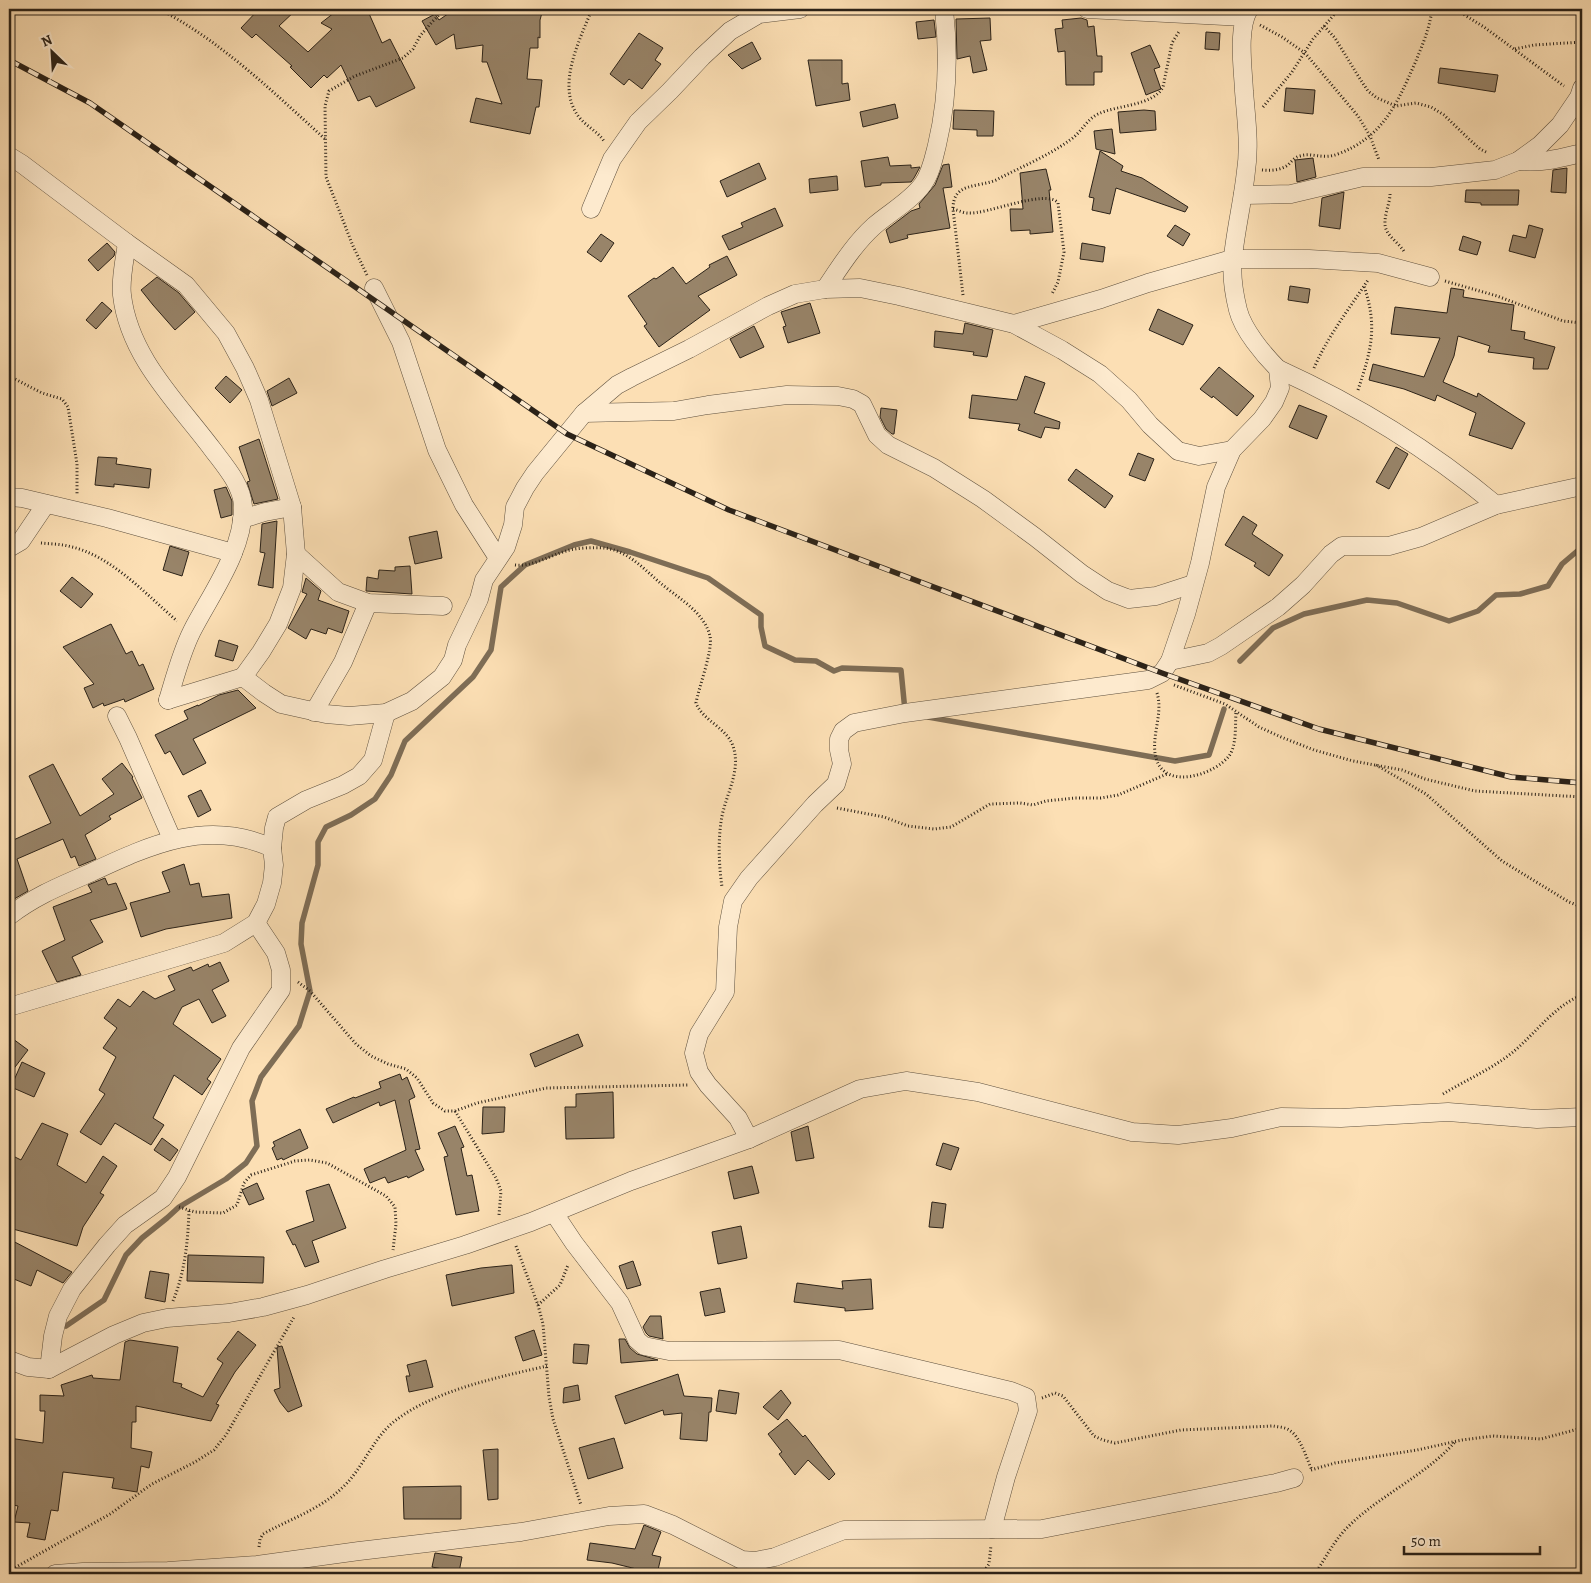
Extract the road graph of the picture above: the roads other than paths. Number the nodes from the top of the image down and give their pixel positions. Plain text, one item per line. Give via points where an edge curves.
1 (800, 9) edge
2 (944, 9) edge
3 (1088, 9) edge
4 (1246, 13) edge
5 (1581, 92) edge
6 (1582, 153) edge
7 (9, 156) edge
8 (1518, 161) junction
9 (1243, 195) junction
10 (591, 209) dead end
11 (127, 243) junction
12 (1232, 259) junction
13 (1430, 277) road end
14 (374, 288) road end
15 (825, 289) junction
16 (1014, 324) junction
17 (1278, 370) junction
18 (584, 413) junction
19 (1232, 450) junction
20 (1582, 486) edge
21 (9, 497) edge
22 (46, 504) junction
23 (1496, 505) junction
24 (292, 507) junction
25 (242, 519) junction
26 (15, 545) edge
27 (233, 553) junction
28 (296, 554) junction
29 (498, 558) junction
30 (1193, 584) junction
31 (368, 603) junction
32 (443, 606) dead end
33 (1170, 661) junction
34 (243, 677) junction
35 (314, 712) junction
36 (386, 713) junction
37 (117, 716) dead end
38 (172, 839) junction
39 (272, 848) junction
40 (9, 916) edge
41 (256, 923) junction
42 (9, 1007) edge
43 (1582, 1117) edge
44 (749, 1138) junction
45 (554, 1213) junction
46 (9, 1360) edge
47 (49, 1369) junction
48 (1294, 1478) road end
49 (992, 1529) junction
50 (744, 1567) edge
51 (55, 1574) edge

1 - 10 street via 759,14 730,31 702,57 638,122 612,160
2 - 15 street via 947,83 944,117 934,159 924,183 861,238
3 - 4 street
4 - 9 street via 1243,62 1247,169
5 - 8 street via 1560,125
6 - 8 street via 1557,160
7 - 11 street
8 - 9 street via 1495,170 1354,179 1291,194
9 - 12 street
11 - 24 street via 186,285 226,333 259,400
11 - 25 street via 121,293 126,320 162,386 236,483 243,504
12 - 13 street via 1378,263
12 - 16 street
12 - 17 street via 1238,312 1260,350
14 - 29 street via 401,342 437,450 464,505
15 - 16 street via 860,288
15 - 18 street via 795,294 768,306 617,385
16 - 19 street via 1100,374 1178,451 1199,456
17 - 19 street via 1280,388 1274,402
17 - 23 street via 1308,383 1399,434 1462,477
18 - 29 street via 525,488 516,507 506,547
18 - 30 street via 674,411 787,395 853,399 862,404 877,435 888,445 934,468 983,499 1108,591 1129,599 1156,596
19 - 30 street via 1216,487
20 - 23 street
21 - 22 street
22 - 26 street
22 - 27 street
23 - 33 street via 1389,546 1342,546 1278,607 1220,646 1208,653
24 - 25 street
24 - 28 street
25 - 27 street
27 - 34 street via 191,634 168,700
28 - 31 street via 338,592
28 - 34 street via 292,588 278,624
29 - 36 street via 484,580 453,660 442,677 412,701
30 - 33 street
31 - 32 street
31 - 35 street via 343,662
33 - 44 street via 1162,673 1152,678 905,712 854,723 843,730 839,739 842,764 836,784 814,804 749,878 733,902 728,927 725,992 699,1034 694,1054 708,1085 738,1118
34 - 35 street via 282,704
35 - 36 street via 338,716
36 - 39 street via 372,760 359,776 277,817
37 - 38 street
38 - 39 street via 233,835
38 - 40 street via 124,856 38,895
39 - 41 street via 272,883
41 - 42 street via 224,943
41 - 47 street via 276,953 281,970 281,990 241,1048 177,1177 163,1198 125,1226 72,1289 58,1316
43 - 44 street via 1537,1119 1448,1112 1341,1118 1281,1117 1178,1135 1132,1132 978,1092 906,1081 860,1089
44 - 45 street
45 - 47 street via 263,1307 143,1323
45 - 49 street via 611,1289 636,1340 644,1346 669,1351 839,1350 1002,1388 1026,1397 1028,1411
46 - 47 street via 28,1367
48 - 49 street via 1042,1529
49 - 50 street via 844,1530
50 - 51 street via 673,1524 644,1514 609,1516 522,1532 257,1565 168,1572

